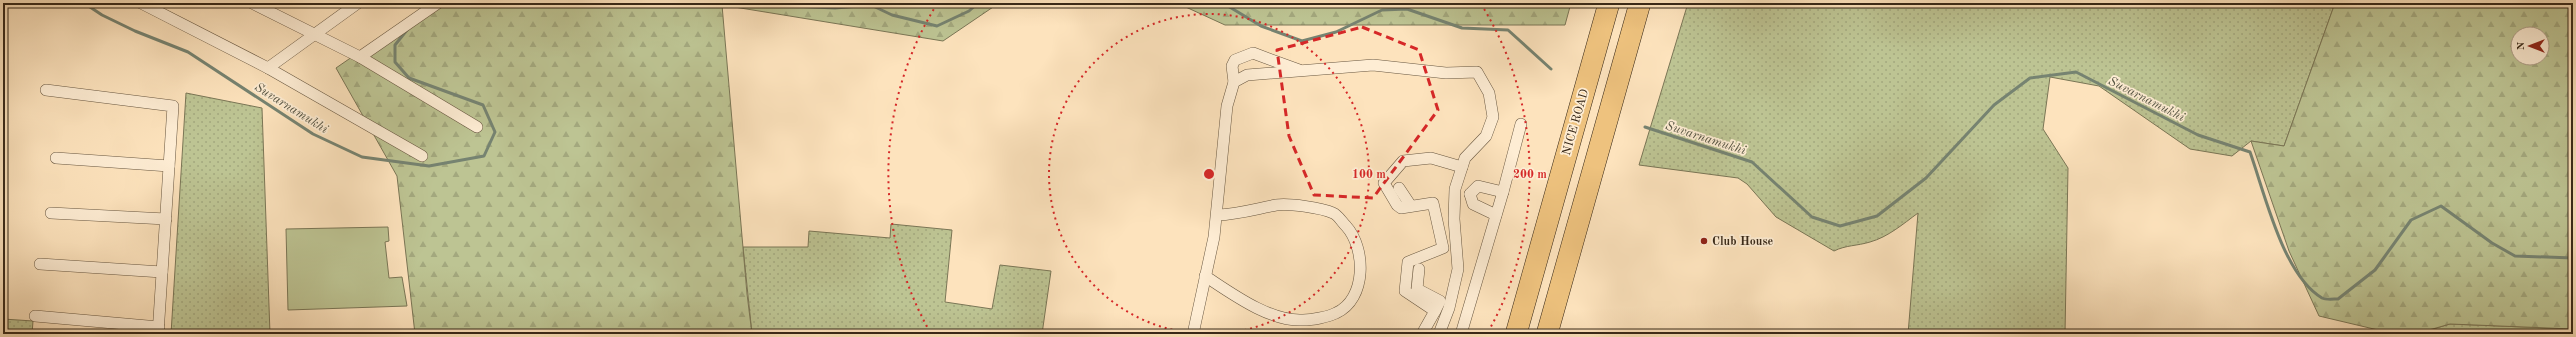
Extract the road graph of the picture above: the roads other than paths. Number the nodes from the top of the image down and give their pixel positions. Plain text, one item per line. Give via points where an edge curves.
1 (141, 3) edge
2 (252, 3) edge
3 (358, 3) edge
4 (438, 3) edge
5 (1609, 3) edge
6 (1640, 3) edge
7 (312, 35) junction
8 (360, 57) junction
9 (268, 68) junction
10 (1303, 71) junction
11 (1234, 82) junction
12 (46, 90) dead end
13 (1521, 124) dead end
14 (477, 127) dead end
15 (422, 156) dead end
16 (56, 158) dead end
17 (169, 166) junction
18 (1462, 167) junction
19 (1399, 188) dead end
20 (1455, 189) junction
21 (1503, 192) junction
22 (1470, 194) junction
23 (1411, 206) junction
24 (51, 213) dead end
25 (1217, 215) junction
26 (1496, 215) junction
27 (166, 219) junction
28 (40, 264) dead end
29 (1419, 269) dead end
30 (162, 272) junction
31 (1205, 276) junction
32 (1435, 311) junction
33 (35, 316) dead end
34 (158, 330) edge
35 (1193, 334) edge
36 (1422, 334) edge
37 (1439, 334) edge
38 (1461, 334) edge
39 (1516, 334) edge
40 (1547, 334) edge

1 - 9 street
2 - 7 street
3 - 7 street
4 - 8 street
5 - 39 highway, NICE ROAD
6 - 40 highway
7 - 8 street
7 - 9 street
8 - 14 street
9 - 15 street
10 - 11 street via 1247,75
10 - 11 street via 1253,53 1235,60 1232,66
10 - 18 street via 1373,65 1446,73 1477,72 1484,80 1489,93 1493,117 1486,136 1465,158
11 - 25 street via 1227,106
12 - 17 street via 173,106
13 - 21 street
16 - 17 street
17 - 27 street
18 - 20 street
18 - 23 street via 1430,158 1403,160 1386,178 1384,184 1397,205 1401,208
19 - 23 street
20 - 22 street
20 - 37 street via 1454,219 1458,269 1449,308
21 - 22 street via 1478,186
21 - 26 street
22 - 26 street via 1474,204
23 - 32 street via 1433,203 1443,248 1408,262 1405,292
24 - 27 street
25 - 31 street
25 - 31 street via 1242,214 1278,205 1334,214 1352,233 1360,252 1361,272 1356,291 1344,307 1336,313 1303,321 1278,317 1242,300
26 - 38 street
27 - 30 street
28 - 30 street
29 - 32 street via 1417,289 1440,301
30 - 34 street
31 - 35 street
32 - 36 street
33 - 34 street

